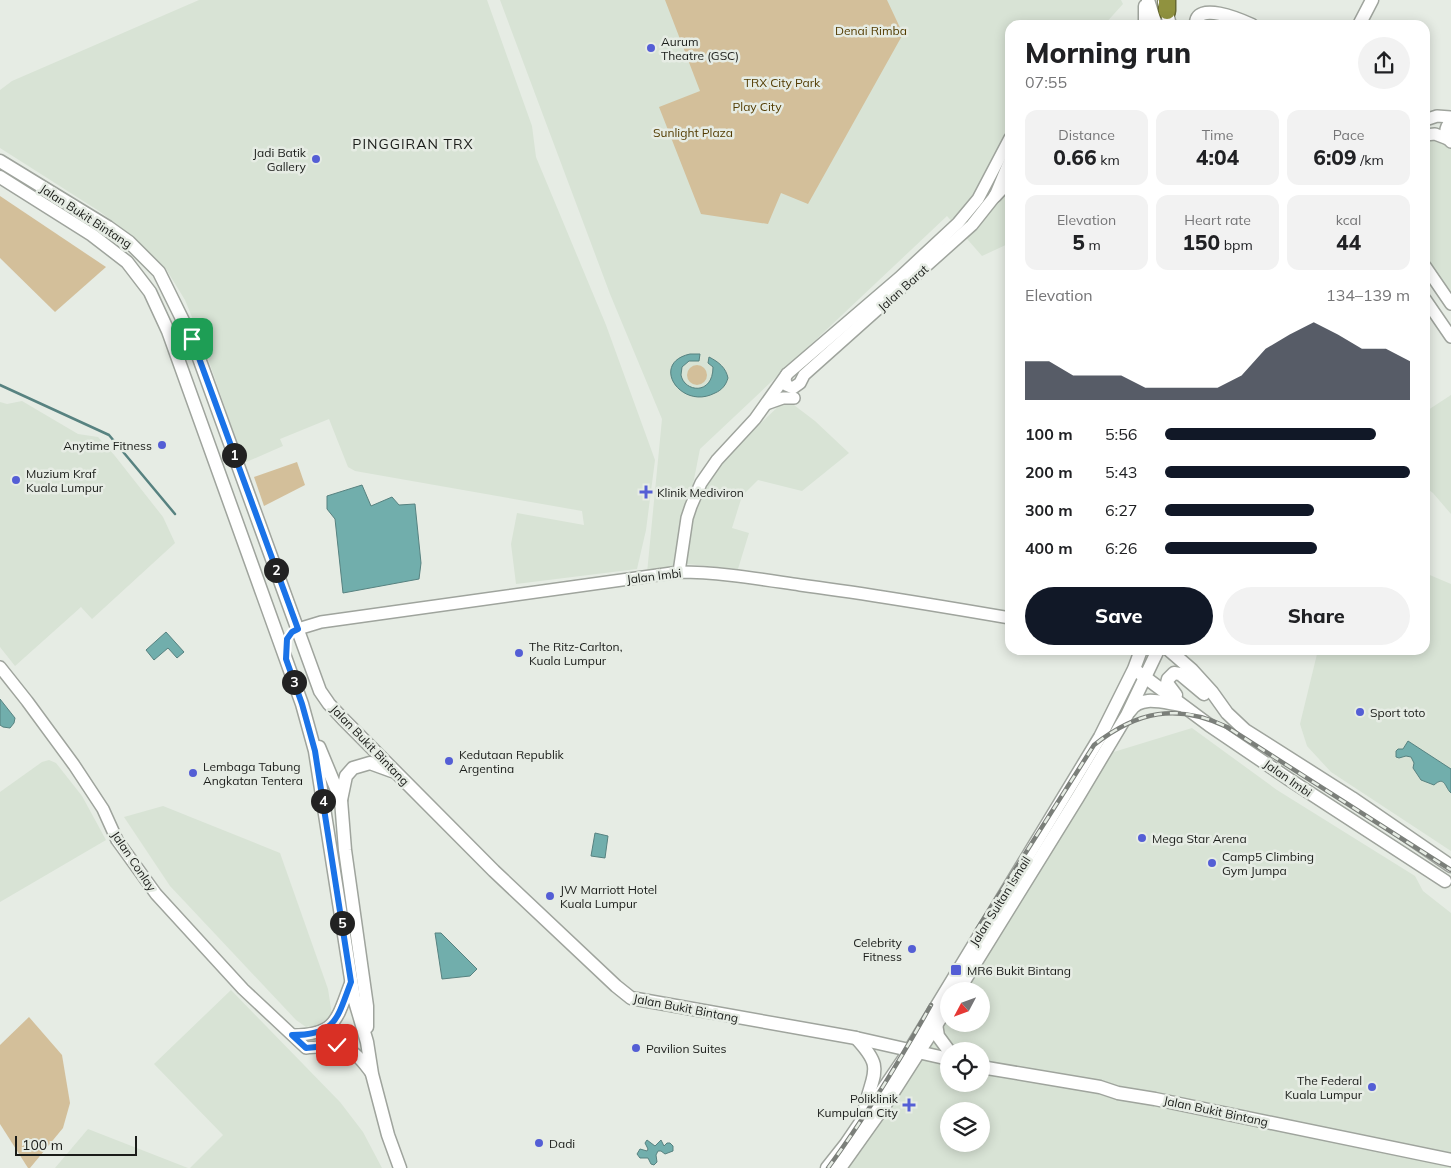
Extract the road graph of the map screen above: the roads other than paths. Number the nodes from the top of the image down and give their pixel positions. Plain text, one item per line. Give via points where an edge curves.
1 (1372, 0) edge
2 (1146, 2) edge
3 (1146, 20) edge
4 (1154, 20) edge
5 (1197, 20) edge
6 (1240, 20) edge
7 (1362, 20) edge
8 (1430, 118) edge
9 (1451, 119) edge
10 (1430, 134) edge
11 (1450, 141) edge
12 (0, 161) edge
13 (1005, 169) edge
14 (1005, 171) edge
15 (0, 176) edge
16 (995, 196) joint
17 (1430, 273) edge
18 (1451, 304) edge
19 (1430, 306) edge
20 (1451, 337) edge
21 (786, 374) junction
22 (794, 398) dead end
23 (764, 404) junction
24 (678, 572) junction
25 (1005, 617) edge
26 (298, 629) junction
27 (1141, 655) edge
28 (1153, 655) edge
29 (1175, 655) edge
30 (1182, 655) edge
31 (286, 659) junction
32 (0, 667) edge
33 (1194, 672) junction
34 (1140, 673) junction
35 (1183, 705) junction
36 (1226, 714) junction
37 (1127, 715) junction
38 (308, 726) junction
39 (397, 773) junction
40 (341, 800) junction
41 (1451, 866) edge
42 (1445, 881) dead end
43 (351, 982) junction
44 (964, 982) edge
45 (940, 1018) edge
46 (936, 1024) junction
47 (292, 1035) junction
48 (856, 1038) junction
49 (367, 1042) junction
50 (942, 1042) edge
51 (915, 1051) junction
52 (940, 1058) edge
53 (990, 1068) edge
54 (372, 1074) junction
55 (862, 1118) junction
56 (1451, 1160) edge
57 (400, 1168) edge
58 (827, 1168) edge
59 (840, 1168) edge

1 - 7 main road
2 - 3 main road
2 - 4 main road
5 - 6 main road via 1208,10
8 - 9 street via 1437,116
9 - 11 street via 1446,131
10 - 11 street
12 - 26 main road, Jalan Bukit Bintang via 108,227 129,242 159,272 192,339
13 - 21 street, Jalan Barat via 953,228
14 - 16 main road
15 - 31 main road, Jalan Bukit Bintang via 108,247 133,268 150,292 168,331
16 - 21 street, Jalan Barat via 972,225 804,376 797,386 786,385
17 - 18 street
19 - 20 street
21 - 23 street, Jalan Barat
22 - 23 street
23 - 24 street, Jalan Barat via 701,483 688,518
24 - 25 street, Jalan Imbi via 832,589
24 - 26 street, Jalan Imbi via 321,622
26 - 31 main road via 287,639
26 - 39 main road, Jalan Bukit Bintang via 320,691
27 - 34 main road, Jalan Sultan Ismail
28 - 34 main road
29 - 33 main road, Jalan Imbi
30 - 33 main road
31 - 38 main road, Jalan Bukit Bintang
32 - 47 street, Jalan Conlay via 74,765 103,809 118,840 156,894 243,990
33 - 36 main road, Jalan Imbi
34 - 35 main road, Jalan Imbi
34 - 37 main road, Jalan Sultan Ismail
34 - 51 main road, Jalan Sultan Ismail
35 - 36 main road via 1167,683 1174,673 1188,680
35 - 37 main road via 1143,702 1133,706
35 - 42 main road, Jalan Imbi via 1290,780
36 - 41 main road, Jalan Imbi via 1245,730
37 - 44 main road, Jalan Sultan Ismail
38 - 40 main road
38 - 43 main road, Jalan Bukit Bintang via 315,751
39 - 40 main road via 370,763 353,768 346,776
39 - 48 main road, Jalan Bukit Bintang via 494,871 627,996
40 - 49 main road via 367,1006
43 - 47 street via 340,1010 327,1028 310,1035
43 - 49 main road, Jalan Bukit Bintang
45 - 46 main road, Jalan Sultan Ismail
46 - 50 main road
46 - 51 main road, Jalan Sultan Ismail
47 - 54 street, Jalan Conlay via 306,1048 337,1045 346,1048 359,1056
48 - 51 main road, Jalan Bukit Bintang
48 - 55 main road via 867,1050 875,1067
49 - 54 main road
51 - 52 main road, Jalan Bukit Bintang
51 - 55 main road, Jalan Sultan Ismail
51 - 59 main road, Jalan Sultan Ismail via 887,1102
53 - 56 main road, Jalan Bukit Bintang via 1100,1087
54 - 57 main road
55 - 58 main road, Jalan Sultan Ismail

